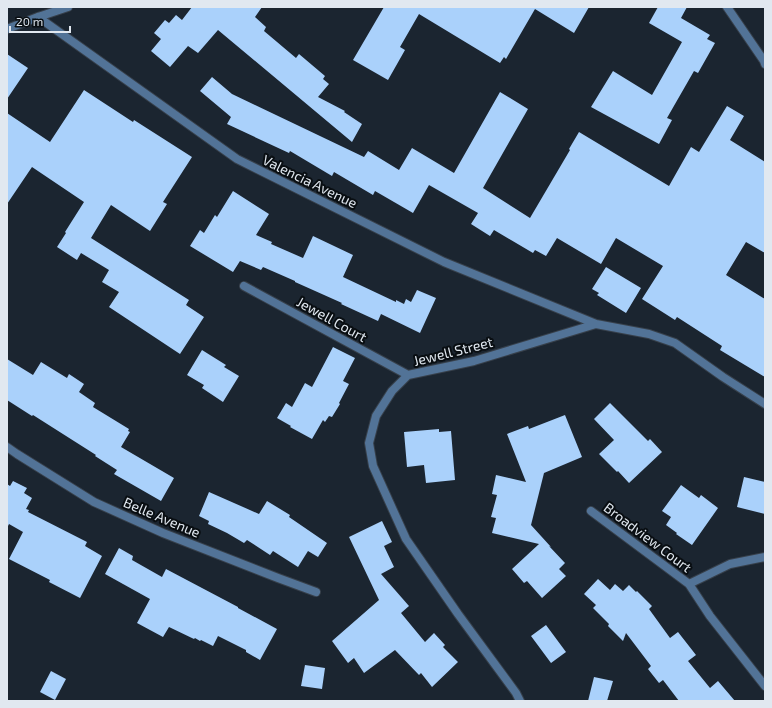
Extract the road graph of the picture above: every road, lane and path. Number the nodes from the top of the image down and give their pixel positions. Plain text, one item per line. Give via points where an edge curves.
1 (68, 7) edge
2 (727, 7) edge
3 (38, 17) junction
4 (7, 29) edge
5 (765, 64) edge
6 (244, 286) dead end
7 (596, 324) junction
8 (408, 375) junction
9 (765, 404) edge
10 (7, 446) edge
11 (591, 511) dead end
12 (765, 557) edge
13 (689, 584) junction
14 (316, 592) dead end
15 (765, 686) edge
16 (520, 701) edge

1 - 3 street
2 - 5 street
3 - 4 street
3 - 7 street, Valencia Avenue via 237,160 444,262
6 - 8 street, Jewell Court
7 - 8 street, Jewell Street via 474,361
7 - 9 street, Jewell Street via 649,334 675,343
8 - 16 street, Jewell Street via 392,391 376,416 369,443 373,466 406,539
10 - 14 street, Belle Avenue via 94,502 163,533
11 - 13 street, Broadview Court
12 - 13 street via 730,564
13 - 15 street via 710,616

